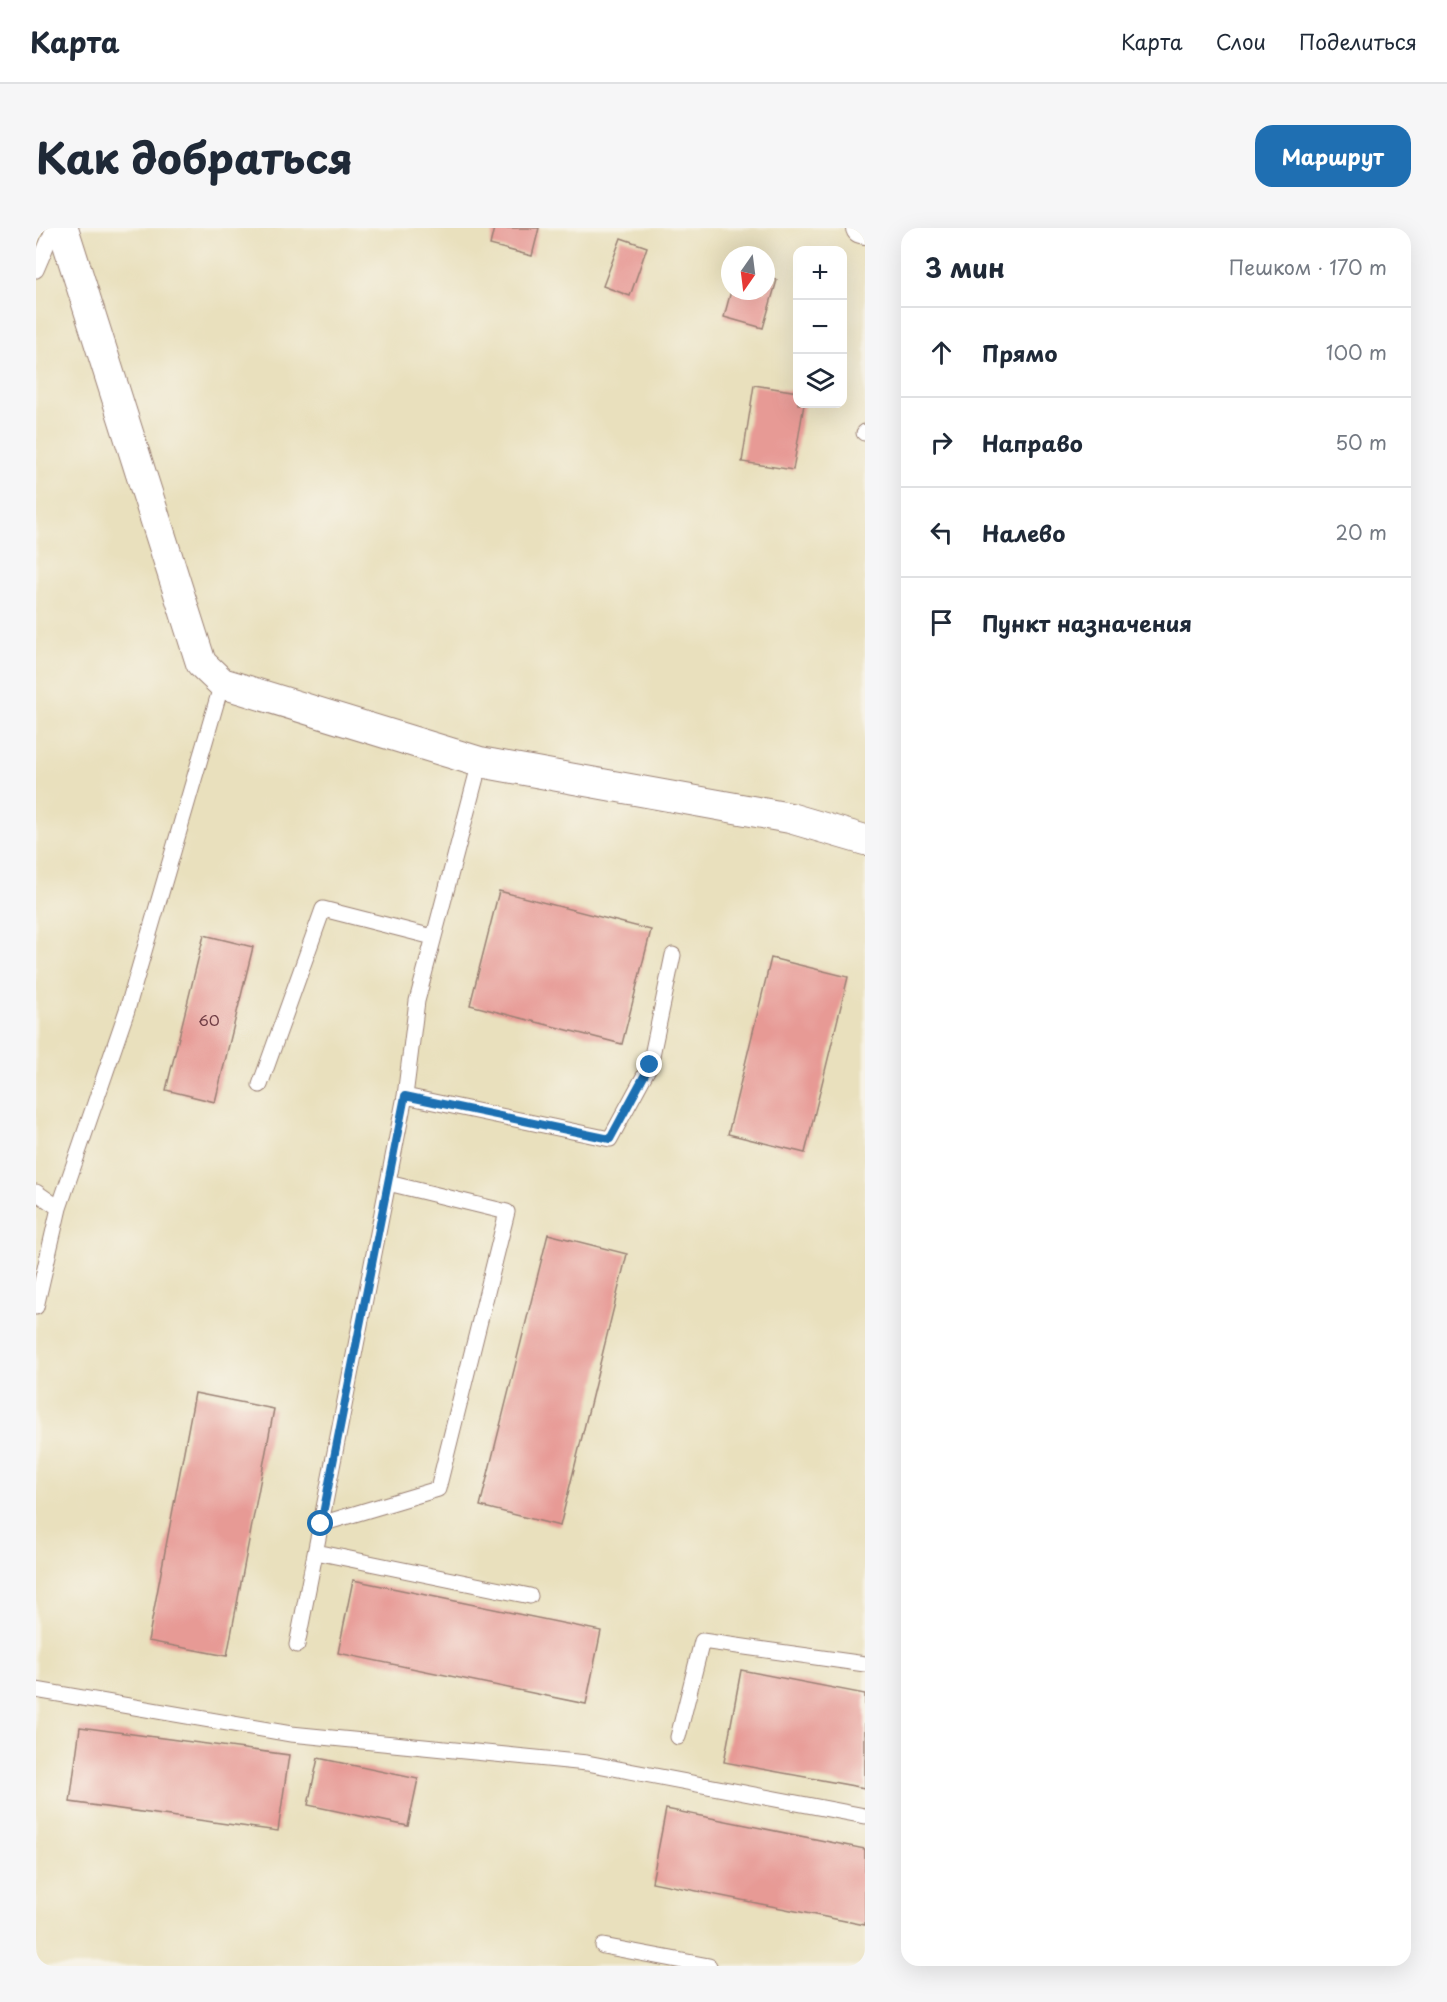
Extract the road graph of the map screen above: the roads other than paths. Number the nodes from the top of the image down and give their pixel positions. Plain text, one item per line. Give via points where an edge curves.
1 (54, 228) edge
2 (63, 228) edge
3 (36, 270) edge
4 (222, 683) junction
5 (480, 762) junction
6 (865, 840) edge
7 (433, 937) junction
8 (673, 955) dead end
9 (260, 1085) dead end
10 (405, 1096) junction
11 (388, 1183) junction
12 (36, 1192) edge
13 (59, 1208) junction
14 (36, 1307) edge
15 (321, 1524) junction
16 (316, 1552) junction
17 (530, 1596) dead end
18 (297, 1645) dead end
19 (865, 1664) edge
20 (36, 1690) edge
21 (678, 1737) dead end
22 (865, 1816) edge
23 (603, 1946) dead end
24 (709, 1966) edge

1 - 3 lane
2 - 4 street via 201,663
4 - 5 street
4 - 13 lane via 127,1010
5 - 6 street via 790,818
5 - 7 lane
7 - 9 lane via 323,909
7 - 10 lane via 417,1001
8 - 10 lane via 650,1065 610,1139
10 - 11 lane
11 - 15 lane
11 - 15 lane via 507,1212 438,1488
12 - 13 lane
13 - 14 lane
15 - 16 lane
16 - 17 lane
16 - 18 lane
19 - 21 lane via 702,1641
20 - 22 lane via 291,1734 587,1763
23 - 24 lane

